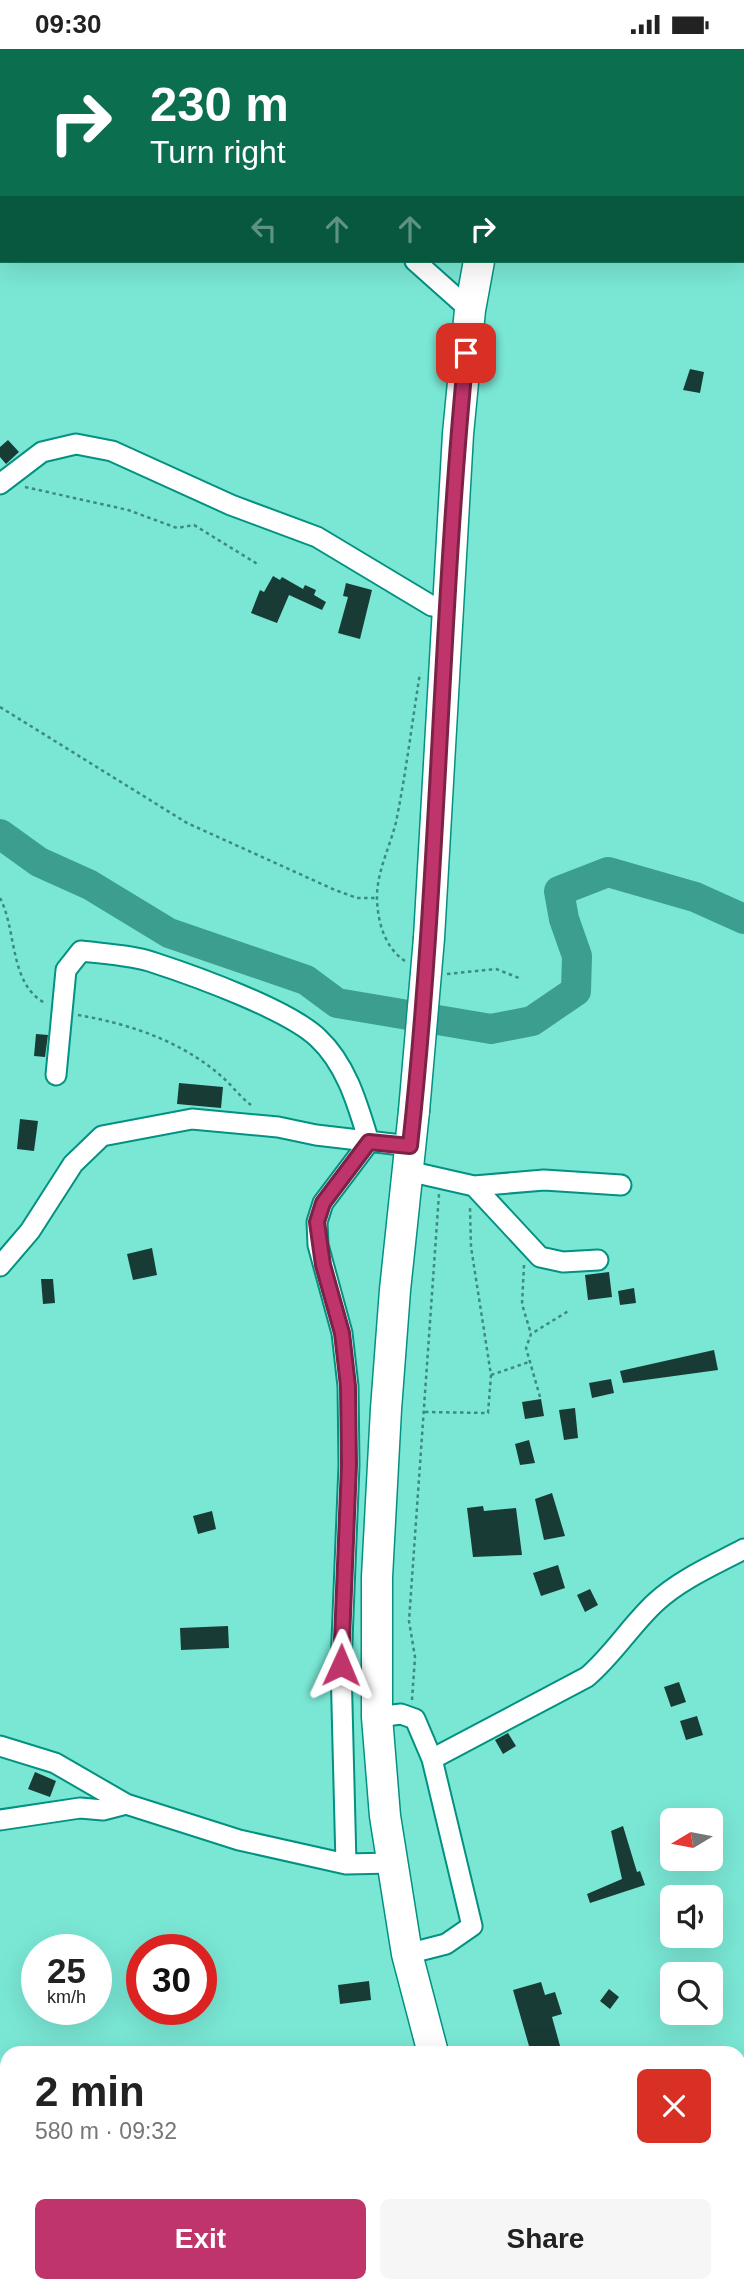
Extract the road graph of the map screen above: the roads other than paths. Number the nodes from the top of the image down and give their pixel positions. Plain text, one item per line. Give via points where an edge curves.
1 (417, 263) edge
2 (479, 263) edge
3 (470, 310) junction
4 (1, 484) edge
5 (447, 609) junction
6 (56, 1075) dead end
7 (369, 1142) junction
8 (409, 1159) junction
9 (469, 1185) junction
10 (621, 1185) dead end
11 (598, 1260) dead end
12 (0, 1266) edge
13 (744, 1549) edge
14 (389, 1716) junction
15 (0, 1746) edge
16 (432, 1759) junction
17 (126, 1804) junction
18 (0, 1820) edge
19 (393, 1863) junction
20 (346, 1864) junction
21 (407, 1954) junction
22 (426, 2045) edge

1 - 3 street
2 - 3 highway
3 - 5 highway
4 - 5 street via 42,451 76,444 112,451 231,505 317,537 432,606
5 - 8 highway, bridge via 429,939
6 - 7 street via 66,970 81,951 153,962 290,1017 319,1038 356,1099
7 - 8 street
7 - 12 street via 192,1119 102,1136 73,1164 30,1231
7 - 20 street via 323,1203 317,1222 318,1245 342,1333 348,1386 341,1665
8 - 9 street via 440,1179
8 - 14 highway via 395,1290 377,1577
9 - 10 street via 544,1179
9 - 11 street via 541,1257 563,1262
13 - 16 street via 677,1585 656,1602 587,1678
14 - 16 street via 415,1719
14 - 19 highway via 380,1780
15 - 17 street via 55,1763
16 - 21 street via 472,1926 446,1944
17 - 18 street
17 - 20 street via 239,1840
19 - 20 street
19 - 21 highway
21 - 22 highway

